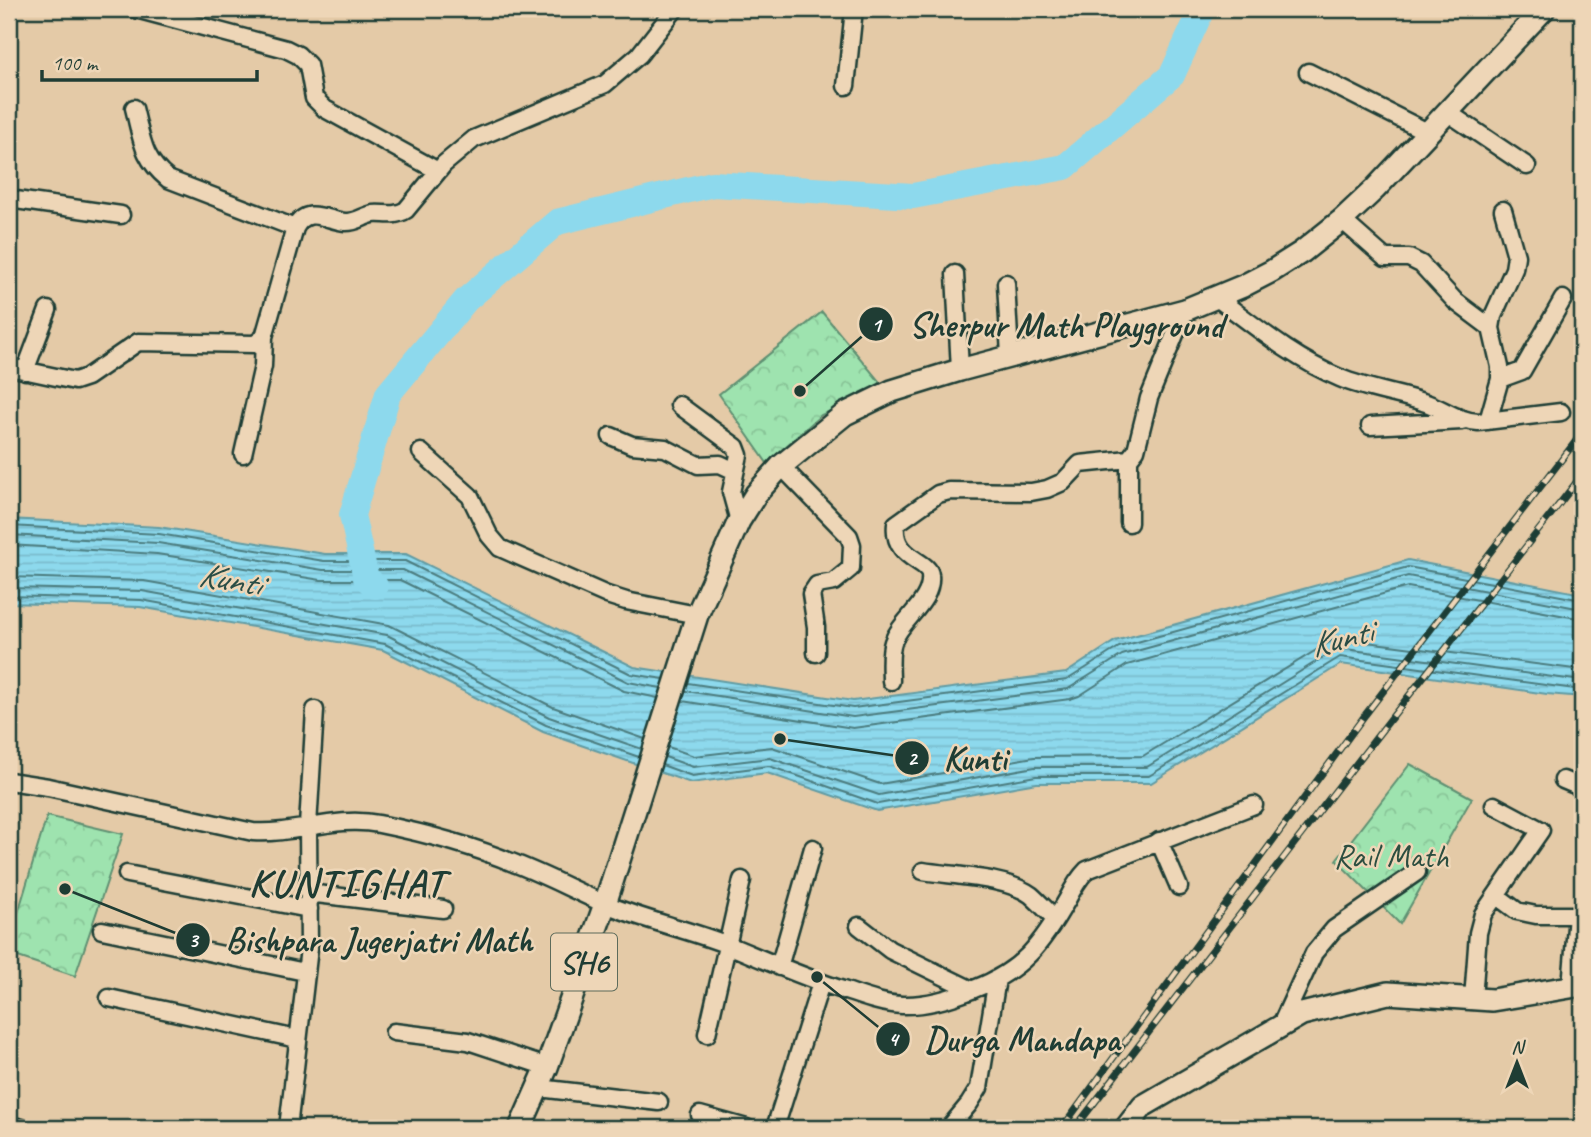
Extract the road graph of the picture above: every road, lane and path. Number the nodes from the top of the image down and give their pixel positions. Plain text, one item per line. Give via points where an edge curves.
1 (136, 9) edge
2 (855, 9) edge
3 (1544, 9) edge
4 (667, 11) edge
5 (1308, 72) dead end
6 (846, 86) dead end
7 (134, 108) dead end
8 (1447, 112) junction
9 (1429, 132) junction
10 (1527, 166) dead end
11 (438, 171) junction
12 (9, 199) edge
13 (1503, 210) dead end
14 (121, 215) dead end
15 (1342, 220) junction
16 (295, 228) junction
17 (955, 274) dead end
18 (1006, 283) dead end
19 (1217, 298) junction
20 (1563, 299) dead end
21 (48, 310) dead end
22 (1185, 310) junction
23 (1491, 328) junction
24 (264, 337) junction
25 (1010, 356) junction
26 (17, 369) edge
27 (960, 370) junction
28 (1500, 379) junction
29 (679, 405) dead end
30 (1561, 412) dead end
31 (1465, 421) junction
32 (1488, 421) junction
33 (1370, 426) dead end
34 (611, 436) dead end
35 (421, 452) dead end
36 (243, 454) dead end
37 (1129, 459) junction
38 (781, 466) junction
39 (735, 471) junction
40 (739, 521) junction
41 (1129, 523) dead end
42 (697, 615) junction
43 (816, 653) dead end
44 (891, 681) dead end
45 (316, 710) dead end
46 (1563, 780) dead end
47 (9, 781) edge
48 (1582, 788) edge
49 (1254, 805) dead end
50 (1494, 805) dead end
51 (308, 826) junction
52 (1159, 841) junction
53 (813, 848) dead end
54 (923, 871) dead end
55 (1417, 872) dead end
56 (127, 874) dead end
57 (742, 880) dead end
58 (1179, 887) dead end
59 (1497, 896) junction
60 (309, 901) junction
61 (605, 904) junction
62 (443, 909) dead end
63 (1055, 918) junction
64 (859, 926) dead end
65 (102, 930) dead end
66 (726, 944) junction
67 (779, 967) junction
68 (305, 972) junction
69 (997, 979) junction
70 (821, 984) junction
71 (1577, 985) edge
72 (972, 990) junction
73 (109, 998) dead end
74 (1473, 999) junction
75 (1280, 1027) junction
76 (394, 1032) dead end
77 (707, 1034) dead end
78 (297, 1039) junction
79 (547, 1067) junction
80 (539, 1088) junction
81 (659, 1102) dead end
82 (700, 1115) dead end
83 (9, 1125) edge
84 (22, 1128) edge
85 (288, 1128) edge
86 (520, 1128) edge
87 (747, 1128) edge
88 (775, 1128) edge
89 (949, 1128) edge
90 (1126, 1128) edge

1 - 11 street via 298,55 308,65 314,98 325,109
2 - 6 street
3 - 8 main road, SH6
4 - 11 street via 639,55 605,84 474,138
5 - 9 street
7 - 16 street via 146,154 167,179
8 - 9 main road, SH6
8 - 10 street
9 - 15 main road, SH6
11 - 16 street via 400,214 372,214 350,222 308,215
12 - 14 street
13 - 23 street via 1516,256
15 - 19 main road, SH6 via 1272,271
15 - 23 street via 1385,258 1409,258 1421,264 1455,301
16 - 24 street
17 - 27 street
18 - 25 street
19 - 22 main road, SH6
19 - 31 street via 1317,368 1440,408
20 - 28 street via 1522,370
21 - 26 street
22 - 25 main road, SH6
22 - 37 street
23 - 28 street
24 - 26 street via 240,346 138,342 75,381
24 - 36 street
25 - 27 main road, SH6
27 - 38 main road, SH6 via 869,401 834,422
28 - 32 street
29 - 39 street via 736,447
30 - 32 street
31 - 32 street
31 - 33 street
34 - 39 street via 632,445 665,448 698,465 720,464
35 - 42 street via 470,496 500,548 607,595
37 - 41 street
37 - 44 street via 1080,464 1063,482 1039,491 949,491 900,520 896,534 904,553 927,567 930,576 925,597 893,643
38 - 40 main road, SH6
38 - 43 street via 849,536 852,545 851,568 834,582 817,585 811,594
39 - 40 street via 731,492
40 - 42 main road, SH6
42 - 61 main road, SH6
45 - 51 street
46 - 48 street
47 - 51 street via 253,832
49 - 52 street
50 - 59 street via 1541,830
51 - 60 street
51 - 61 street via 378,823 498,857
52 - 58 street
52 - 63 street via 1087,870
53 - 67 street
54 - 63 street via 1002,883 1029,894
55 - 75 street via 1334,929 1314,953
56 - 60 street
57 - 66 street
59 - 71 street via 1517,911 1577,915
59 - 74 street via 1479,923
60 - 62 street
60 - 68 street
61 - 66 street
61 - 79 main road, SH6
63 - 69 street via 1019,966
64 - 72 street via 890,950
65 - 68 street
66 - 67 street
66 - 77 street
67 - 70 street
68 - 78 street
69 - 72 street
69 - 89 street via 979,1087
70 - 72 street via 904,1005
70 - 88 street
71 - 74 main road via 1492,1000
73 - 78 street
74 - 75 main road via 1388,993 1302,1014
75 - 90 main road via 1143,1106
76 - 79 street via 468,1041
78 - 85 street
79 - 80 main road, SH6
80 - 81 street
80 - 86 main road, SH6
82 - 87 street
83 - 84 street

